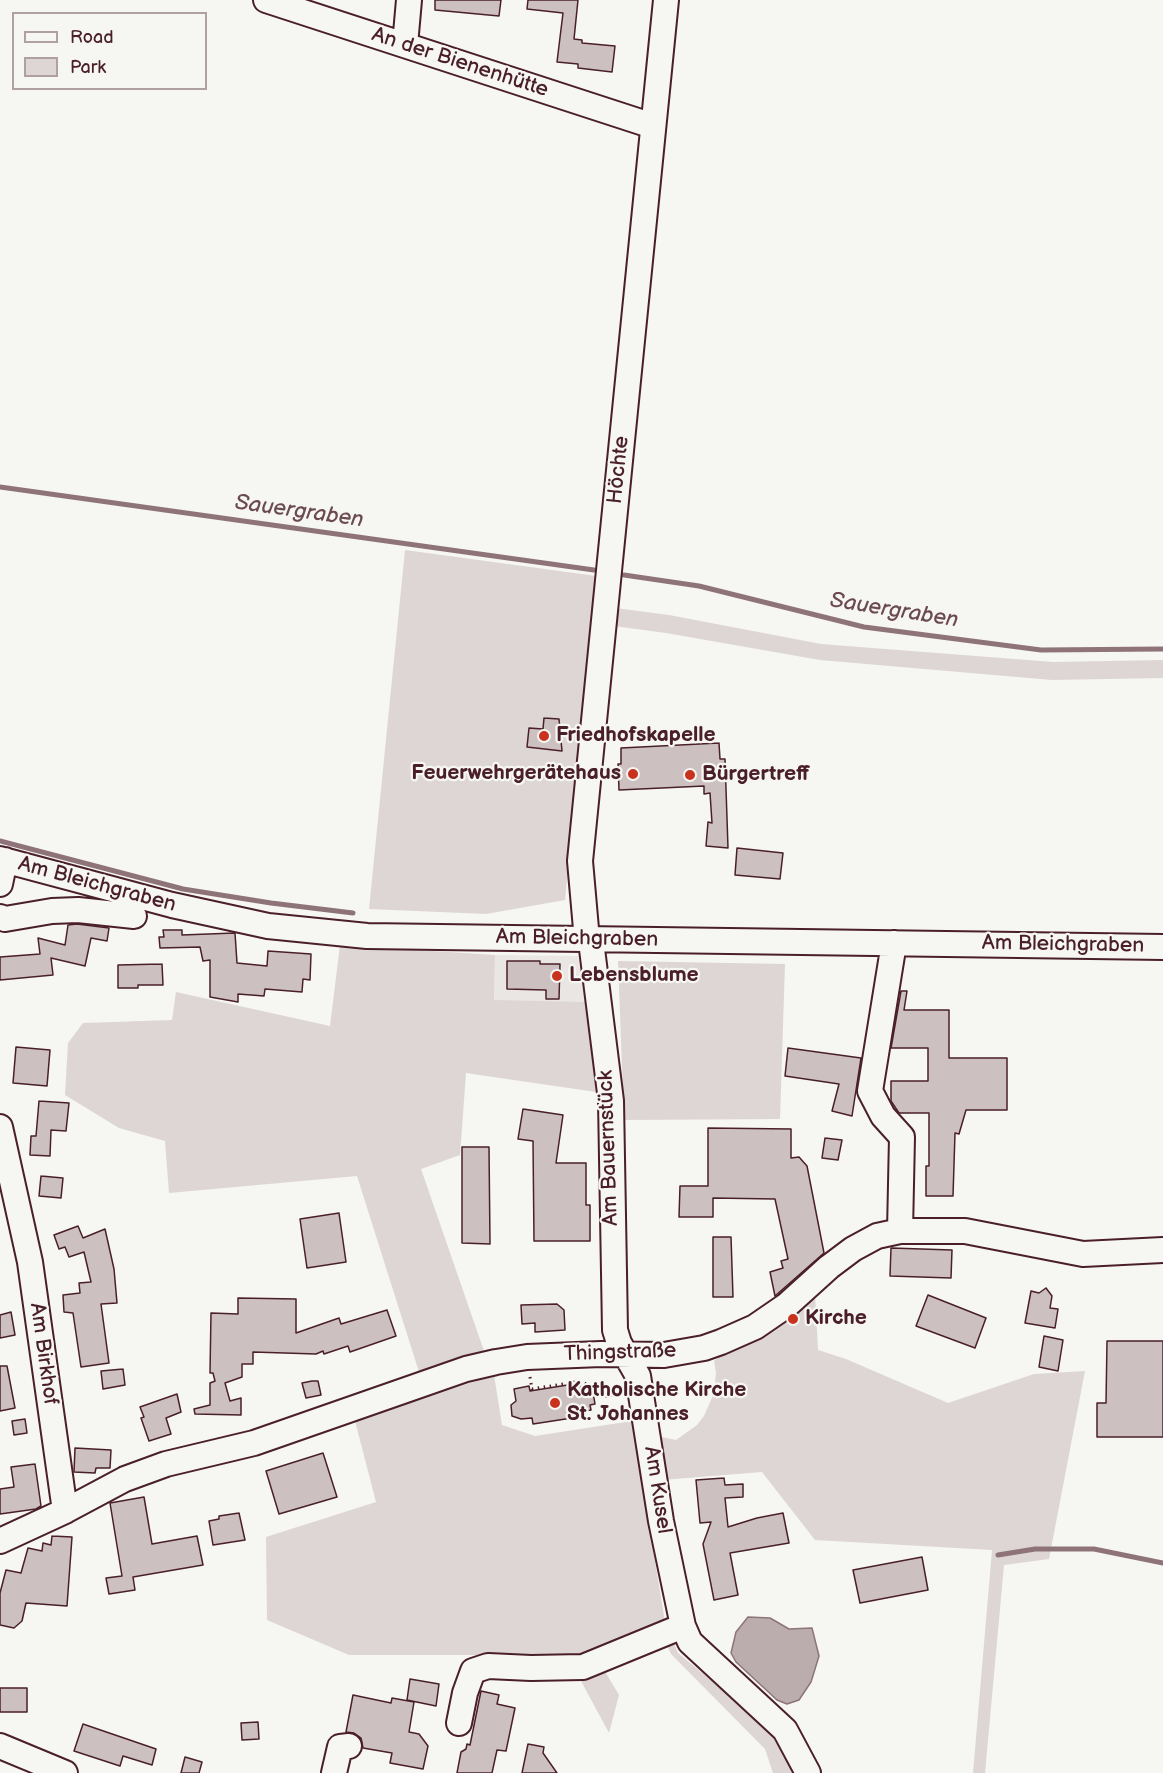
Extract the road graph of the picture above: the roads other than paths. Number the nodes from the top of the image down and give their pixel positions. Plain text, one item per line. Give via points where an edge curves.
1 (266, 0) edge
2 (409, 0) edge
3 (666, 0) edge
4 (405, 45) junction
5 (653, 126) junction
6 (3, 860) edge
7 (0, 884) edge
8 (134, 916) dead end
9 (0, 917) edge
10 (589, 939) junction
11 (894, 943) junction
12 (1163, 947) edge
13 (0, 1127) edge
14 (900, 1231) junction
15 (1163, 1250) edge
16 (627, 1355) junction
17 (65, 1511) junction
18 (0, 1541) edge
19 (683, 1626) junction
20 (459, 1723) dead end
21 (0, 1746) edge
22 (349, 1746) dead end
23 (56, 1772) edge
24 (334, 1773) edge
25 (808, 1773) edge

1 - 4 street, An der Bienenhütte
2 - 4 street
3 - 5 street, Höchte
4 - 5 street, An der Bienenhütte
5 - 10 street, Höchte via 580,861
6 - 7 street
6 - 10 street, Am Bleichgraben via 268,926 367,936
8 - 9 street via 78,910
10 - 11 street, Am Bleichgraben
10 - 16 street, Am Bauernstück via 611,1101 615,1330
11 - 12 street, Am Bleichgraben
11 - 14 street via 870,1091 883,1116 902,1137
13 - 17 street, Am Birkhof via 30,1262
14 - 15 street, Thingstraße via 965,1231 1083,1254
14 - 16 street, Thingstraße via 877,1236 853,1249 755,1328 704,1348 664,1355
16 - 17 street, Thingstraße via 527,1357 466,1369 254,1443 178,1460 125,1479
16 - 19 street, Am Kusel via 638,1376 661,1521
17 - 18 street
19 - 20 street via 583,1666 488,1666 474,1671
19 - 25 street, Am Kusel via 690,1642 785,1730
21 - 23 street
22 - 24 street via 340,1747

